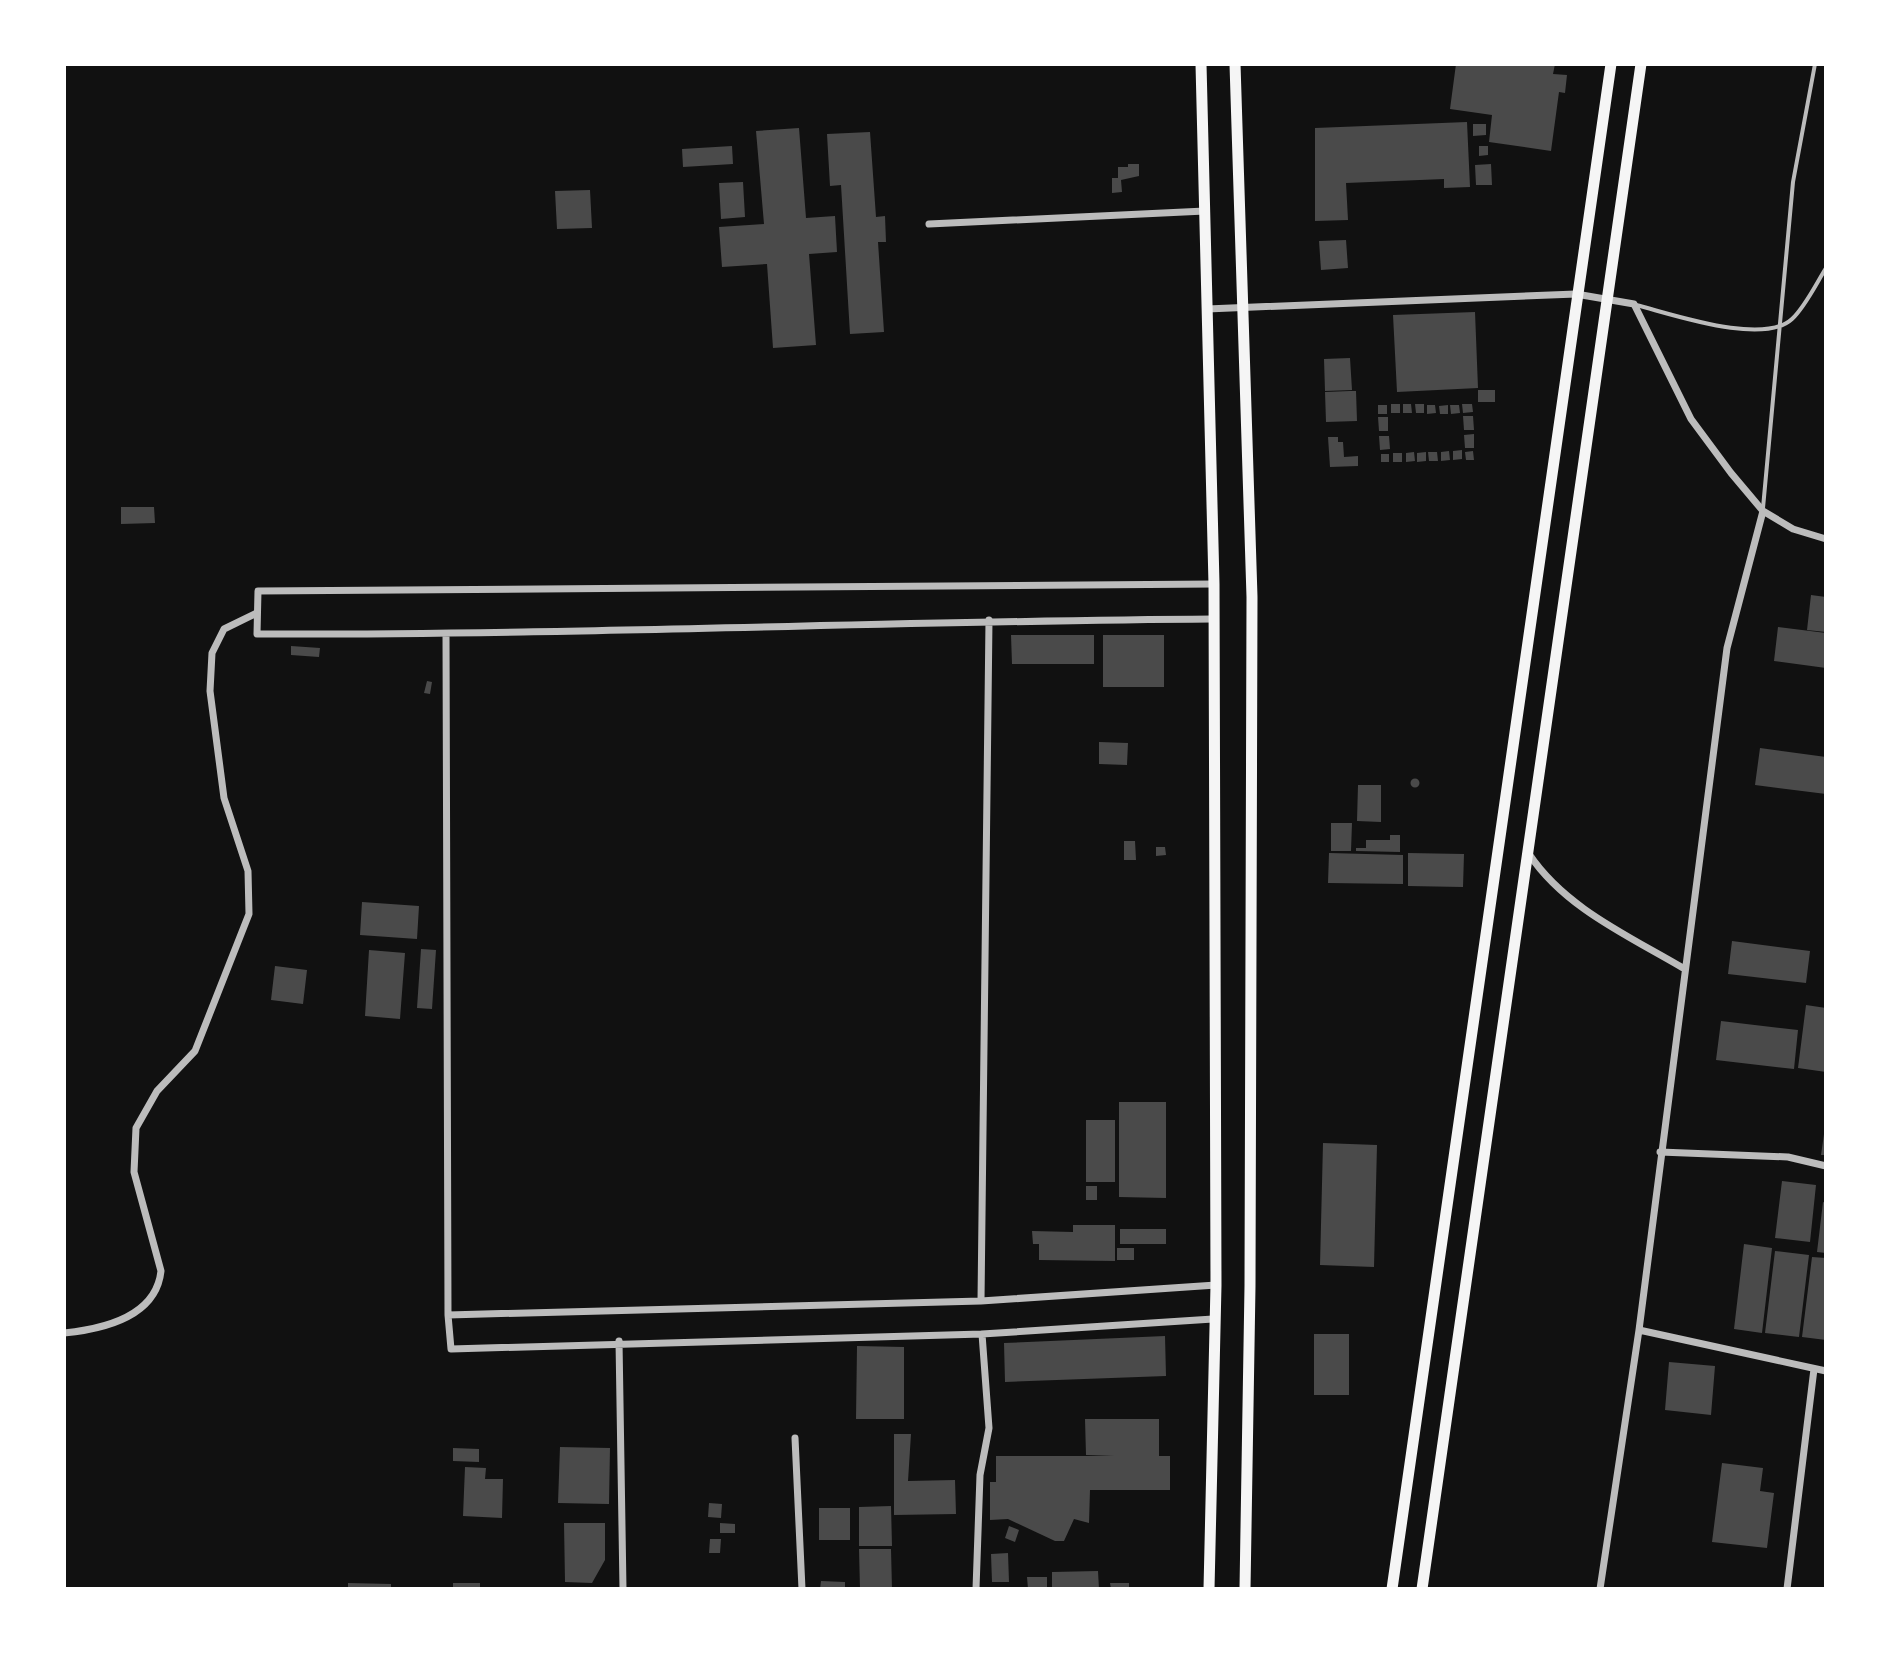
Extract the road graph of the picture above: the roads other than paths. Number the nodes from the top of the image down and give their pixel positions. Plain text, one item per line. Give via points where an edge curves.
1 (1201, 64) edge
2 (1235, 64) edge
3 (1611, 64) edge
4 (1641, 64) edge
5 (1815, 64) edge
6 (1205, 211) junction
7 (929, 224) dead end
8 (1826, 268) edge
9 (1576, 294) junction
10 (1607, 299) junction
11 (1634, 304) junction
12 (1243, 308) junction
13 (1207, 309) junction
14 (1779, 328) junction
15 (1763, 511) junction
16 (1826, 539) edge
17 (1214, 584) junction
18 (257, 613) junction
19 (1212, 619) junction
20 (989, 620) junction
21 (446, 634) junction
22 (1528, 852) junction
23 (1683, 968) junction
24 (1660, 1152) junction
25 (1826, 1166) edge
26 (1216, 1285) junction
27 (981, 1301) junction
28 (448, 1315) junction
29 (1213, 1319) junction
30 (1639, 1330) junction
31 (64, 1333) edge
32 (982, 1334) junction
33 (619, 1341) junction
34 (1814, 1369) junction
35 (1826, 1371) edge
36 (795, 1438) dead end
37 (623, 1589) edge
38 (802, 1589) edge
39 (976, 1589) edge
40 (1209, 1589) edge
41 (1245, 1589) edge
42 (1392, 1589) edge
43 (1422, 1589) edge
44 (1600, 1589) edge
45 (1787, 1589) edge

1 - 6 main road
2 - 12 main road
3 - 9 main road
4 - 10 main road
5 - 14 lane via 1793,182
6 - 7 street
6 - 13 main road
8 - 14 lane via 1792,319
9 - 10 street
9 - 12 street
9 - 42 main road
10 - 11 street
10 - 22 main road
11 - 14 lane via 1712,324
11 - 15 street via 1691,419
12 - 13 street
12 - 41 main road via 1252,597
13 - 17 main road
14 - 15 lane
15 - 16 street via 1793,529
15 - 23 street via 1727,648
17 - 18 street via 258,591
17 - 19 main road
18 - 21 street via 257,634
18 - 31 street via 224,629 212,653 210,691 224,798 248,871 249,914 195,1051 157,1091 136,1128 134,1172 161,1271 159,1288 149,1305 110,1324
19 - 20 street
19 - 26 main road
20 - 21 street
20 - 27 street
21 - 28 street
22 - 23 street via 1549,881 1575,903
22 - 43 main road
23 - 24 street
24 - 25 street via 1788,1157
24 - 30 street
26 - 27 street
26 - 29 main road
27 - 28 street
28 - 33 street via 451,1349
29 - 32 street
29 - 40 main road
30 - 34 street
30 - 44 street
32 - 33 street
32 - 39 street via 989,1428 980,1475
33 - 37 street
34 - 35 street
34 - 45 street
36 - 38 street

